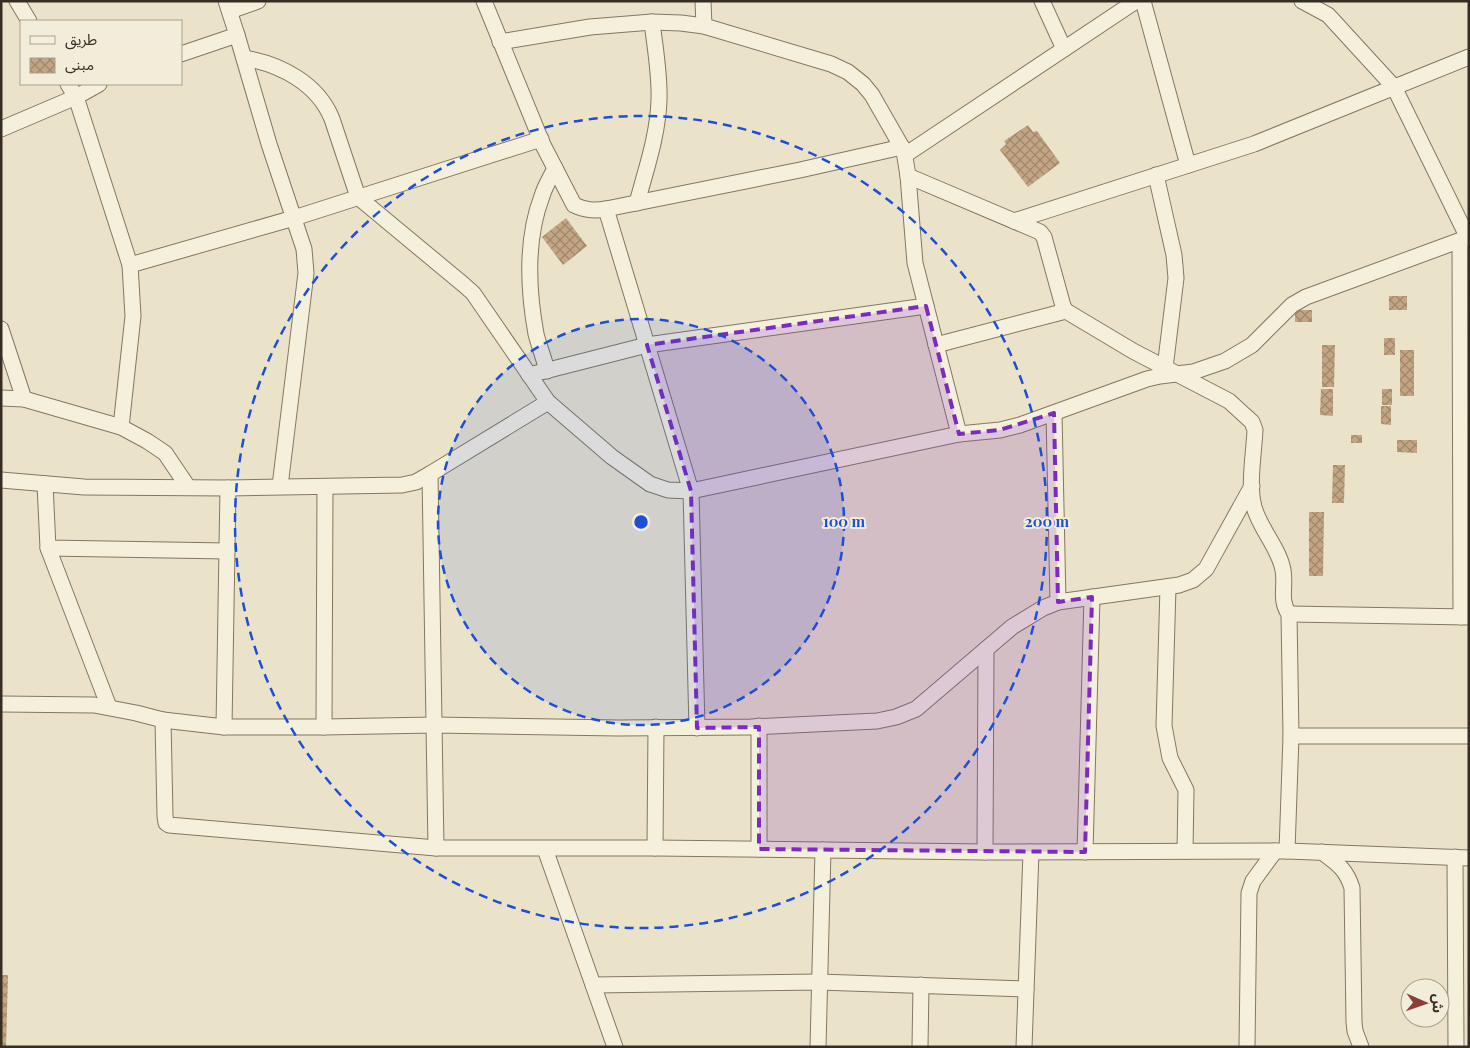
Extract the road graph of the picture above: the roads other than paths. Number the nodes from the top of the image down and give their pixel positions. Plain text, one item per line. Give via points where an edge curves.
1 (17, 1) edge
2 (258, 1) edge
3 (484, 1) edge
4 (703, 1) edge
5 (1042, 1) edge
6 (1136, 1) edge
7 (1143, 1) edge
8 (1302, 1) edge
9 (228, 6) edge
10 (28, 20) edge
11 (652, 22) junction
12 (704, 26) junction
13 (238, 35) junction
14 (500, 42) junction
15 (1064, 49) junction
16 (182, 54) edge
17 (1469, 57) edge
18 (244, 58) junction
19 (94, 85) edge
20 (1394, 87) junction
21 (72, 90) edge
22 (1, 129) edge
23 (541, 139) junction
24 (904, 151) junction
25 (1188, 165) junction
26 (555, 168) junction
27 (1156, 175) junction
28 (908, 176) junction
29 (358, 198) junction
30 (637, 203) junction
31 (606, 209) junction
32 (294, 218) junction
33 (1014, 221) junction
34 (1466, 239) edge
35 (130, 265) junction
36 (926, 306) junction
37 (1066, 311) junction
38 (1, 329) edge
39 (647, 345) junction
40 (936, 345) junction
41 (547, 371) junction
42 (1170, 371) junction
43 (529, 375) junction
44 (1, 398) edge
45 (24, 399) junction
46 (548, 402) junction
47 (1054, 413) junction
48 (121, 427) junction
49 (959, 434) junction
50 (430, 474) junction
51 (1, 480) edge
52 (45, 484) junction
53 (280, 486) junction
54 (1252, 486) junction
55 (325, 487) junction
56 (188, 488) junction
57 (228, 488) junction
58 (690, 491) junction
59 (48, 548) junction
60 (227, 551) junction
61 (1168, 587) junction
62 (1092, 597) junction
63 (1058, 602) junction
64 (1289, 614) junction
65 (1465, 617) edge
66 (986, 649) junction
67 (1, 704) edge
68 (109, 707) junction
69 (163, 720) junction
70 (434, 725) junction
71 (759, 726) junction
72 (224, 727) junction
73 (324, 727) junction
74 (656, 727) junction
75 (697, 728) junction
76 (1290, 736) junction
77 (1469, 736) edge
78 (436, 848) junction
79 (655, 848) junction
80 (545, 849) junction
81 (759, 850) junction
82 (823, 850) junction
83 (1185, 851) junction
84 (1281, 851) junction
85 (985, 852) junction
86 (1031, 852) junction
87 (1085, 852) junction
88 (1322, 852) junction
89 (1462, 858) edge
90 (820, 982) junction
91 (594, 985) junction
92 (921, 985) junction
93 (1026, 989) junction
94 (615, 1047) edge
95 (818, 1047) edge
96 (920, 1047) edge
97 (1024, 1047) edge
98 (1247, 1047) edge
99 (1361, 1047) edge
100 (1456, 1047) edge

1 - 10 street
2 - 9 street
3 - 14 street
4 - 12 street
5 - 15 street
6 - 15 street
7 - 25 street
8 - 20 street via 1328,15
9 - 13 street
11 - 12 street
11 - 14 street via 590,27
11 - 30 street via 659,100 653,144
12 - 24 street via 848,72 872,95
13 - 16 street
13 - 18 street
14 - 23 street
15 - 24 street
17 - 20 street
18 - 29 street via 277,66 320,97 332,119
18 - 32 street
19 - 21 street
20 - 25 street via 1254,144
20 - 34 street
21 - 22 street
21 - 35 street
23 - 26 street
23 - 29 street
24 - 28 street
24 - 30 street
25 - 27 street
26 - 31 street via 574,205 592,212
26 - 41 street via 535,220 530,272 536,334
27 - 33 street
27 - 42 street via 1176,278
28 - 33 street
28 - 36 street via 913,252
29 - 32 street
29 - 43 street via 473,294
30 - 31 street
31 - 39 street
32 - 35 street
32 - 53 street via 304,249 306,273
33 - 37 street via 1040,232 1044,237
34 - 42 street via 1306,297 1292,306 1252,345 1225,361 1193,372
34 - 65 street
35 - 48 street via 133,316
36 - 39 street
36 - 40 street
37 - 40 street
37 - 42 street
38 - 45 street
39 - 41 street
39 - 58 street
40 - 49 street
41 - 43 street
42 - 47 street
42 - 54 street via 1228,401 1252,422 1255,430
43 - 46 street
44 - 45 street
45 - 48 street
46 - 50 street
46 - 58 street via 612,457 650,484 668,490
47 - 49 street via 1000,430
47 - 63 street
48 - 56 street via 165,453
49 - 58 street
50 - 55 street via 402,485
50 - 70 street
51 - 52 street
52 - 56 street
52 - 59 street
53 - 55 street
53 - 57 street
54 - 61 street via 1206,569 1193,580
54 - 64 street via 1254,507 1280,560 1284,608
55 - 73 street
56 - 57 street
57 - 60 street
58 - 75 street
59 - 60 street
59 - 68 street
60 - 72 street
61 - 62 street
61 - 83 street via 1164,726 1170,758 1186,790
62 - 63 street
62 - 87 street
63 - 66 street via 1012,627
64 - 65 street
64 - 76 street
66 - 71 street via 916,709 896,717 825,725
66 - 85 street
67 - 68 street
68 - 69 street
69 - 72 street
69 - 78 street via 164,816 169,825
70 - 73 street
70 - 74 street
70 - 78 street
71 - 75 street
71 - 81 street
72 - 73 street
74 - 75 street
74 - 79 street
76 - 77 street
76 - 84 street
78 - 80 street
79 - 80 street
79 - 81 street
80 - 91 street
81 - 82 street
82 - 85 street
82 - 90 street
83 - 84 street
83 - 87 street
84 - 88 street
84 - 98 street via 1253,881 1249,893
85 - 86 street
86 - 87 street
86 - 93 street
88 - 89 street
88 - 99 street via 1343,868 1352,888 1354,1022
89 - 100 street
90 - 91 street
90 - 92 street
90 - 95 street
91 - 94 street
92 - 93 street
92 - 96 street
93 - 97 street

